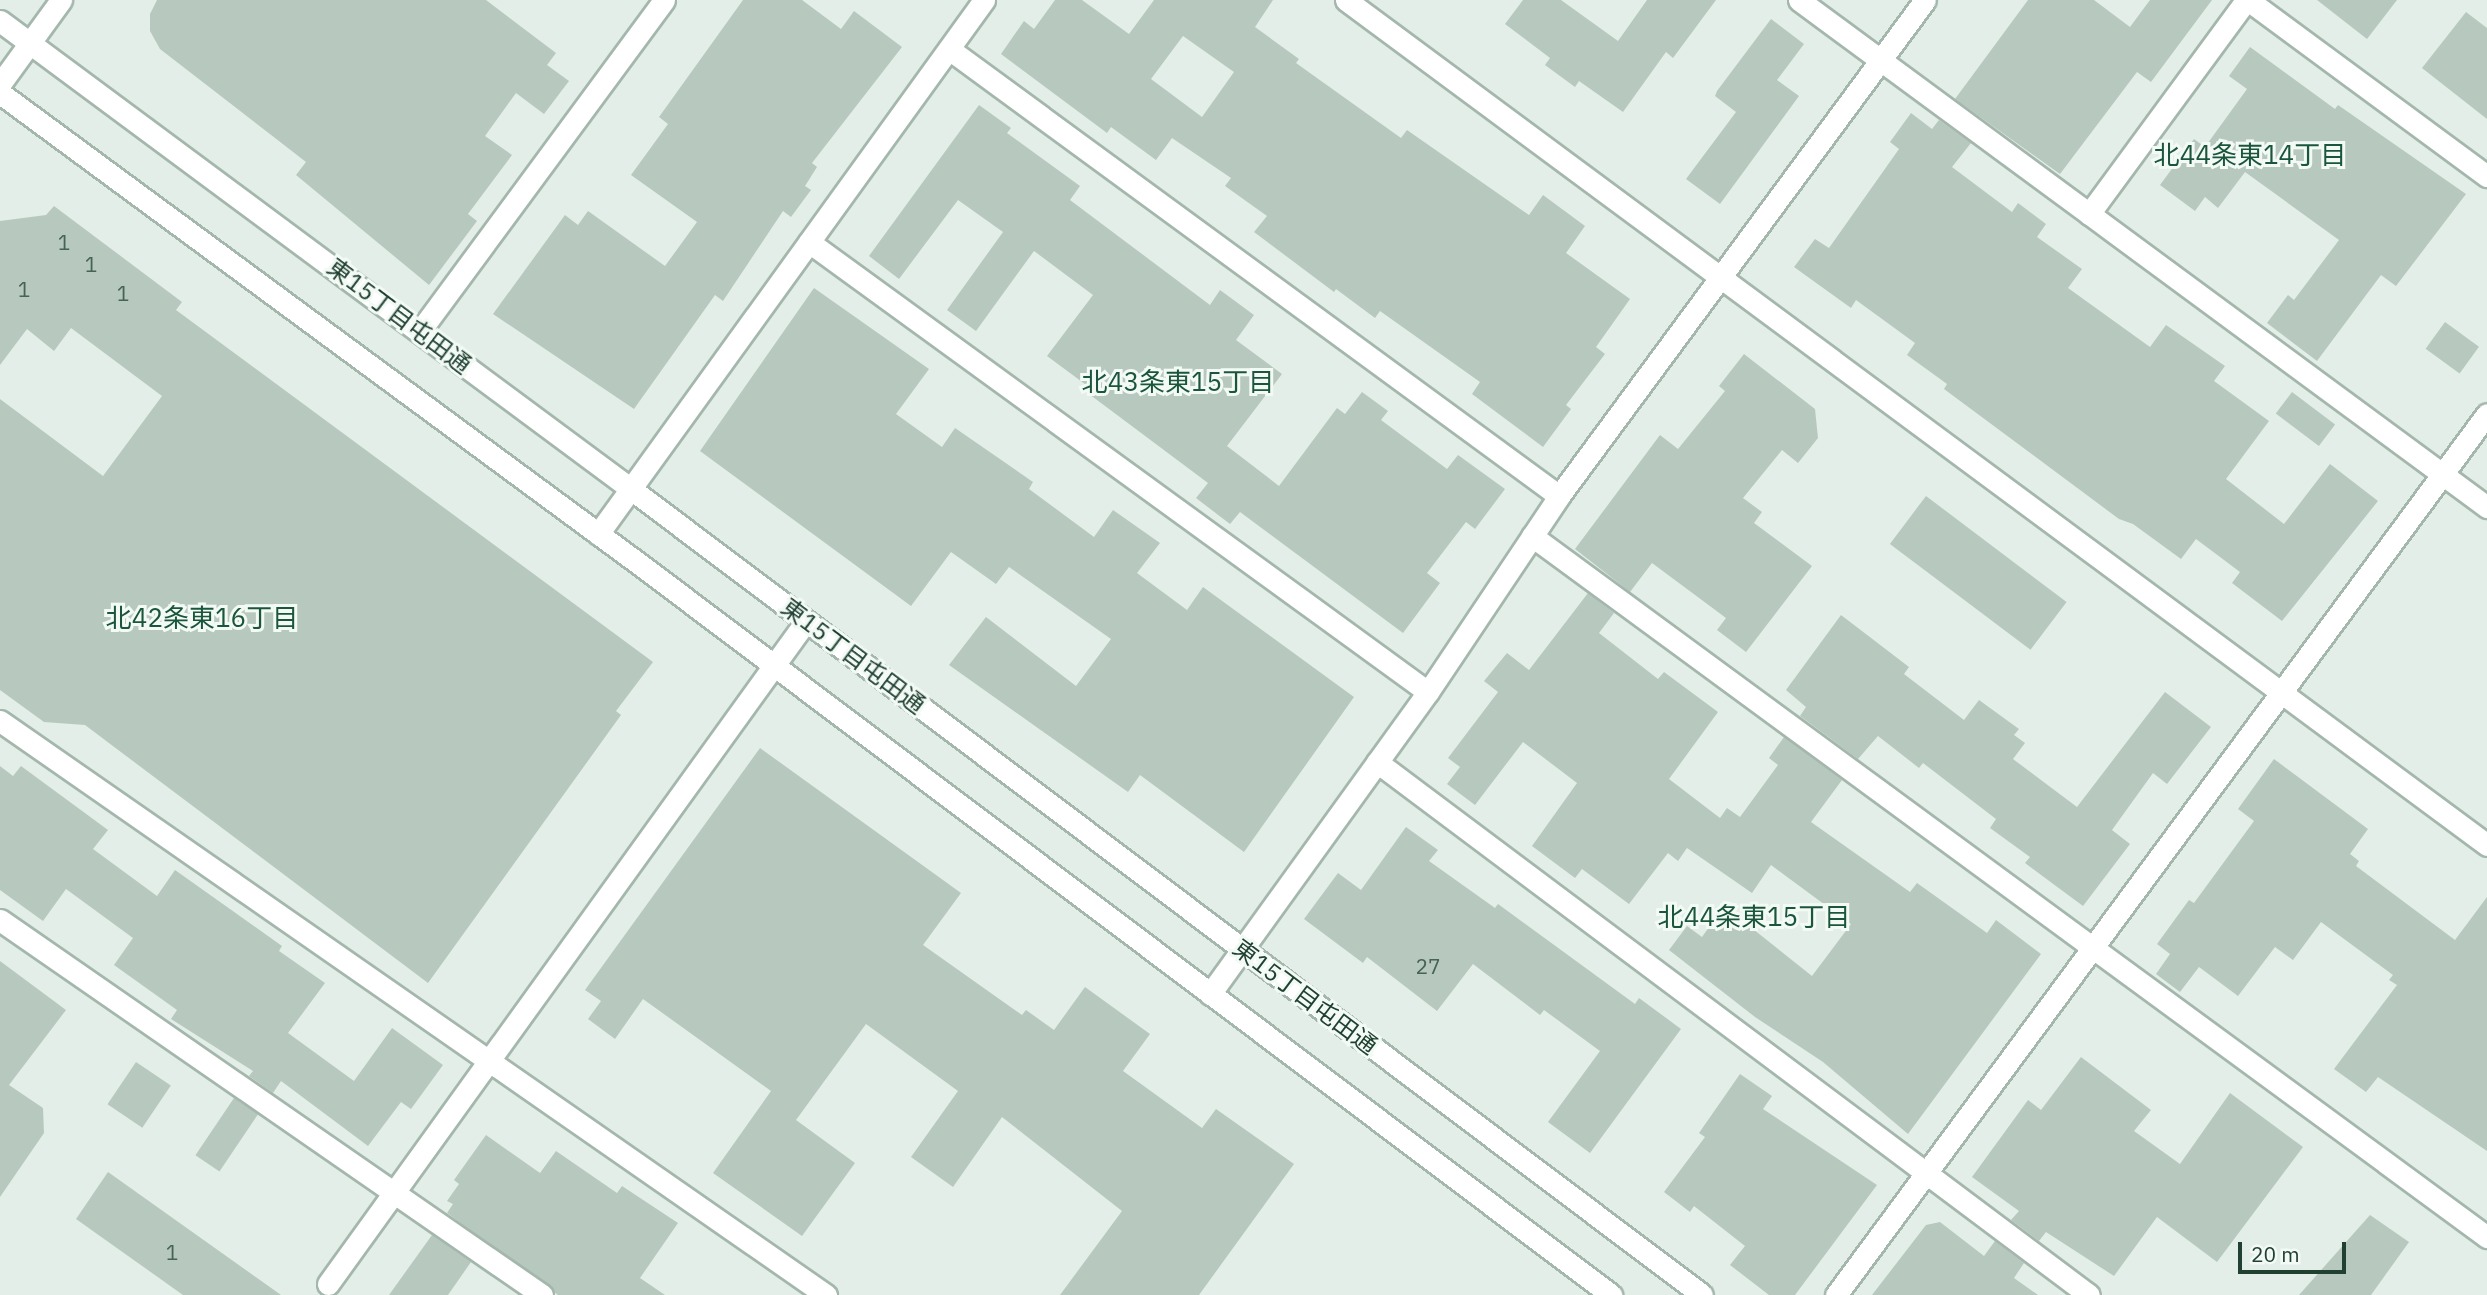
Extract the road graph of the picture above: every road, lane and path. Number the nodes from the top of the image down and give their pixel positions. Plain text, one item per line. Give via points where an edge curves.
1 (61, 0) edge
2 (664, 0) edge
3 (984, 0) edge
4 (1346, 0) edge
5 (1798, 0) edge
6 (1925, 0) edge
7 (2247, 0) edge
8 (0, 22) edge
9 (29, 44) junction
10 (949, 49) junction
11 (1881, 60) junction
12 (0, 85) edge
13 (0, 93) edge
14 (2487, 176) edge
15 (2089, 214) junction
16 (809, 242) junction
17 (1722, 276) junction
18 (420, 331) junction
19 (2487, 414) edge
20 (2443, 474) junction
21 (631, 489) junction
22 (1559, 496) junction
23 (2487, 507) edge
24 (598, 534) junction
25 (1532, 536) junction
26 (806, 621) junction
27 (774, 666) junction
28 (1428, 692) junction
29 (2279, 693) junction
30 (0, 721) edge
31 (1377, 762) junction
32 (2487, 845) edge
33 (0, 920) edge
34 (2093, 946) junction
35 (1243, 951) junction
36 (1210, 994) junction
37 (490, 1060) junction
38 (1924, 1175) junction
39 (392, 1191) junction
40 (2487, 1237) edge
41 (328, 1284) dead end
42 (542, 1295) edge
43 (825, 1295) edge
44 (1611, 1295) edge
45 (1702, 1295) edge
46 (1836, 1295) edge
47 (2088, 1295) edge

1 - 9 street
2 - 18 street
3 - 10 street
4 - 17 street
5 - 11 street
6 - 11 street
7 - 14 street
7 - 15 street
8 - 9 street, 東15丁目屯田通
9 - 12 street
9 - 18 street, 東15丁目屯田通
10 - 16 street
10 - 22 street
11 - 15 street
11 - 17 street
13 - 24 street
15 - 20 street
16 - 21 street
16 - 28 street
17 - 22 street
17 - 29 street
18 - 21 street, 東15丁目屯田通
19 - 20 street
20 - 23 street
20 - 29 street
21 - 24 street
21 - 26 street, 東15丁目屯田通
22 - 25 street
24 - 27 street
25 - 28 street
25 - 34 street
26 - 27 street
26 - 35 street, 東15丁目屯田通
27 - 36 street
27 - 37 street
28 - 31 street
29 - 32 street
29 - 34 street
30 - 37 street
31 - 35 street
31 - 38 street
33 - 39 street
34 - 38 street
34 - 40 street
35 - 36 street
35 - 45 street, 東15丁目屯田通
36 - 44 street
37 - 39 street
37 - 43 street
38 - 46 street
38 - 47 street
39 - 41 street
39 - 42 street

